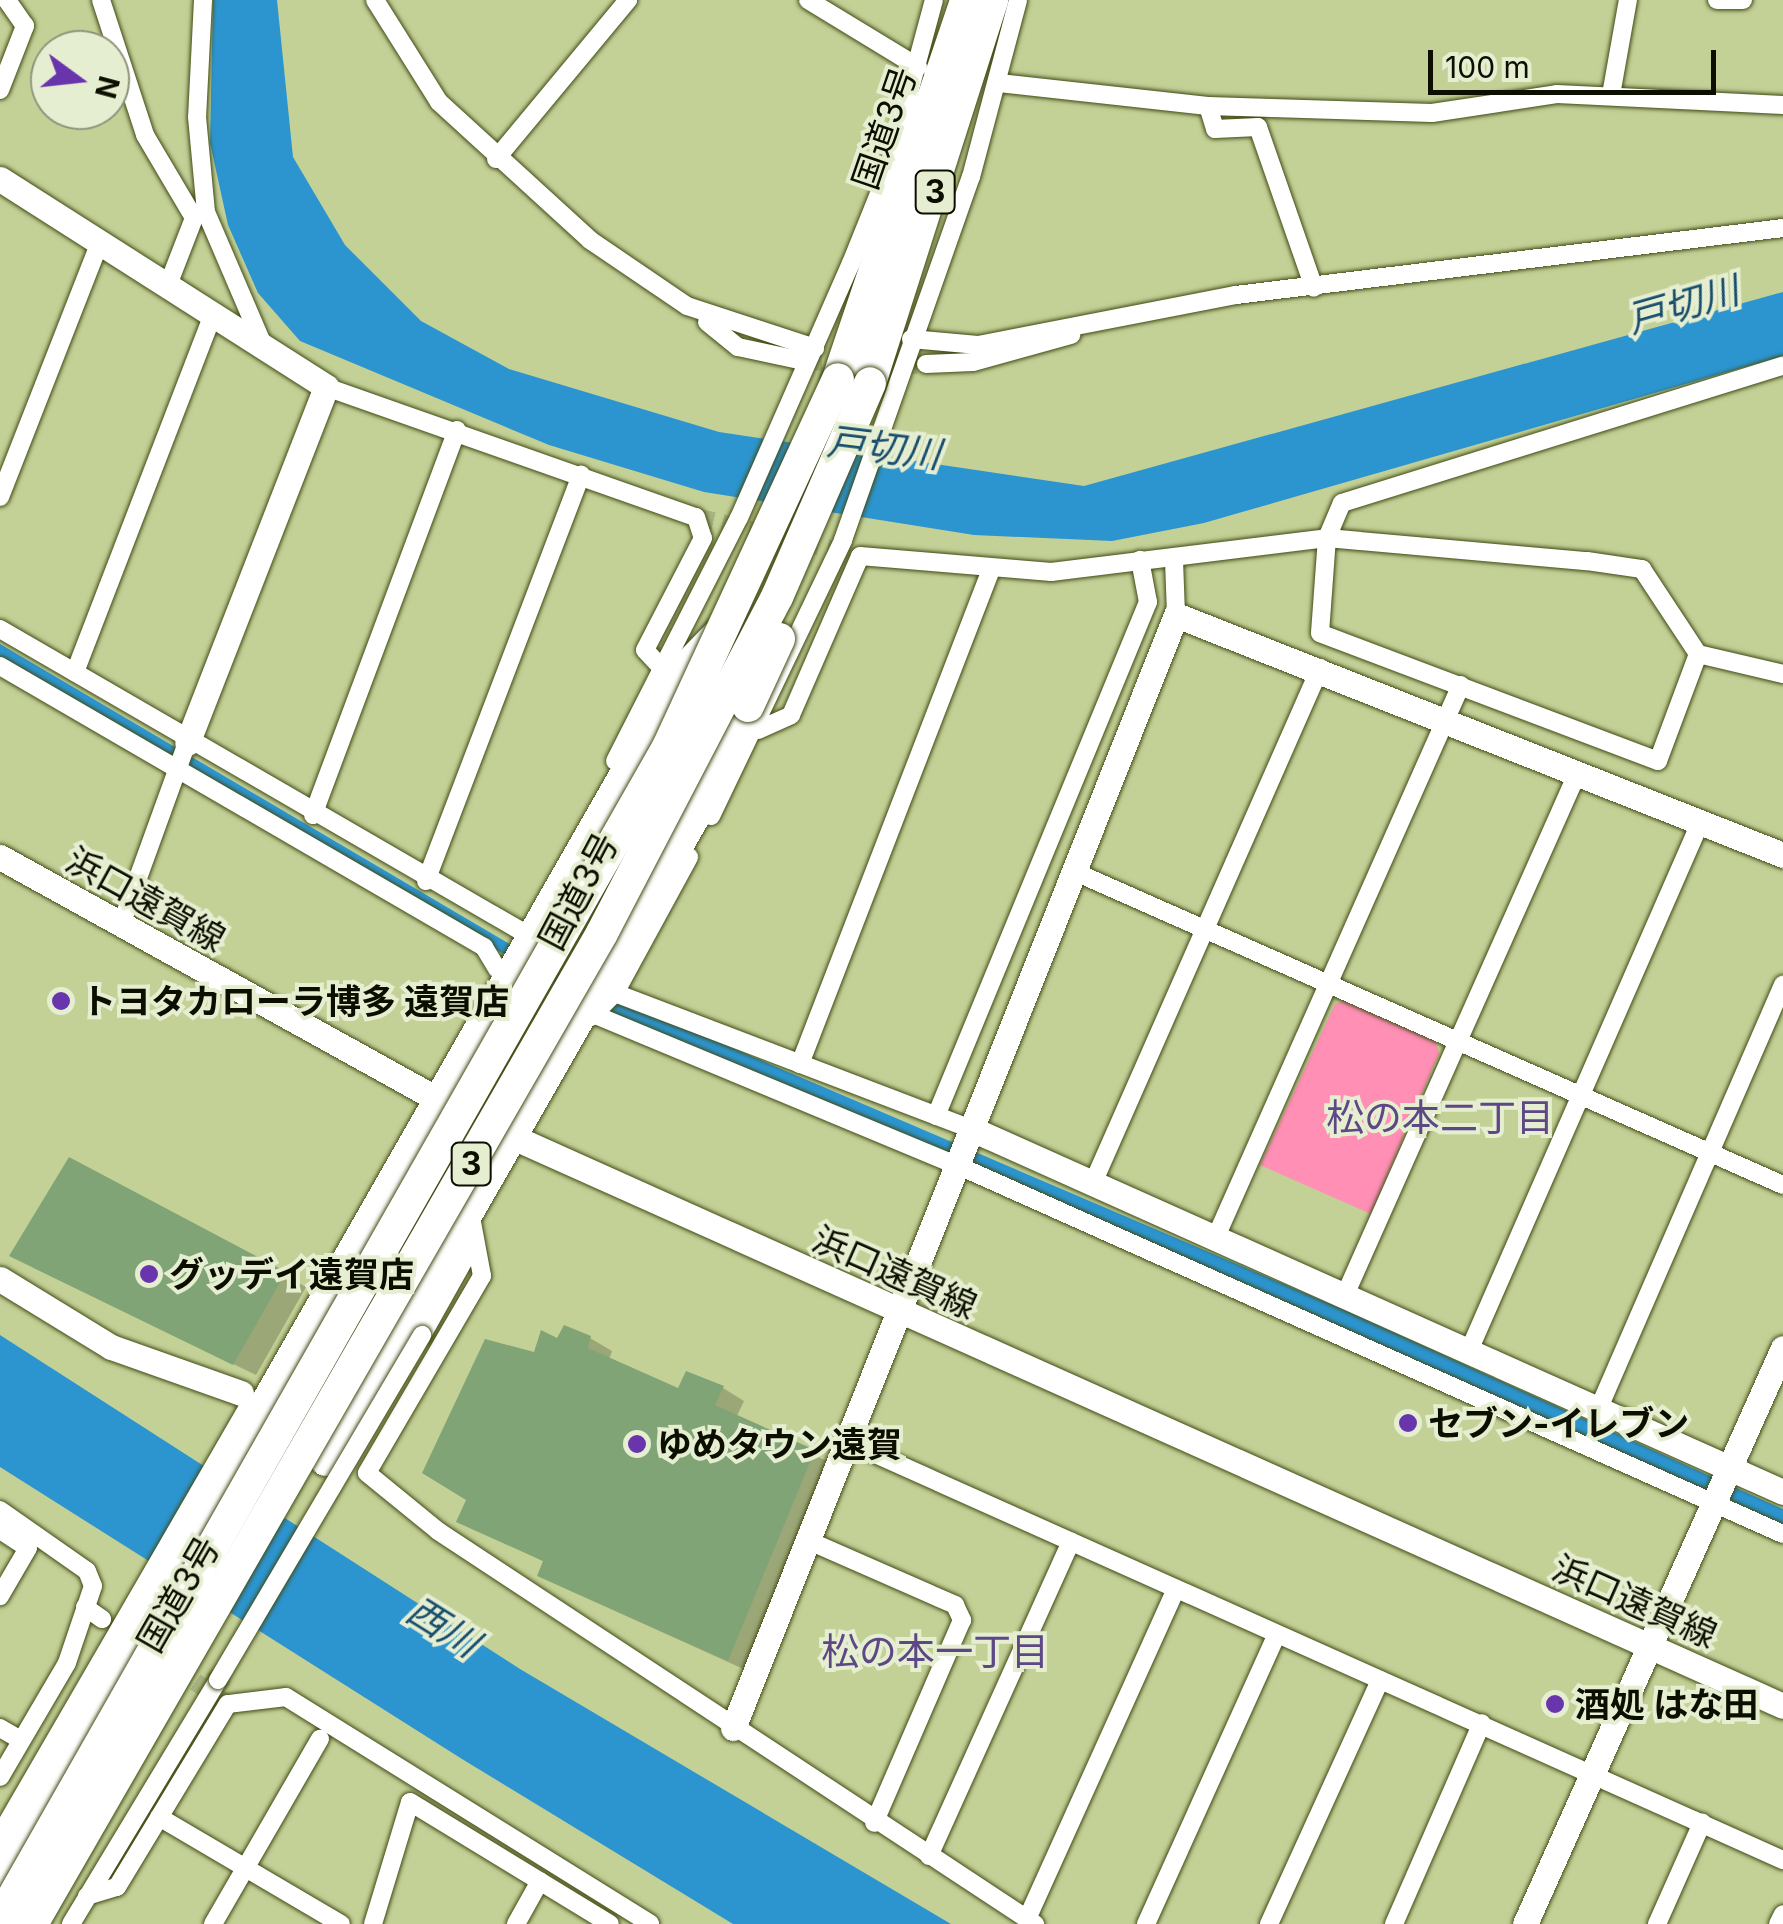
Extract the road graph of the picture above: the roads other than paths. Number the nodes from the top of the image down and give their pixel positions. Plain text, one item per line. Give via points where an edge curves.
1 (7, 0) edge
2 (102, 0) edge
3 (203, 0) edge
4 (398, 0) edge
5 (628, 0) edge
6 (808, 0) edge
7 (934, 0) edge
8 (966, 0) edge
9 (992, 0) edge
10 (1018, 0) edge
11 (1628, 0) edge
12 (1717, 0) edge
13 (1743, 0) edge
14 (379, 6) edge
15 (918, 67) junction
16 (999, 83) junction
17 (0, 90) edge
18 (1610, 95) junction
19 (1783, 105) edge
20 (1208, 106) junction
21 (496, 159) junction
22 (0, 179) edge
23 (201, 217) junction
24 (1783, 228) edge
25 (100, 242) junction
26 (168, 285) junction
27 (1314, 288) junction
28 (213, 314) junction
29 (1083, 328) junction
30 (911, 339) junction
31 (264, 348) junction
32 (809, 355) junction
33 (926, 364) tunnel mouth
34 (1783, 366) edge
35 (326, 388) junction
36 (864, 395) junction
37 (457, 430) junction
38 (582, 475) junction
39 (0, 497) edge
40 (1327, 538) junction
41 (1140, 560) junction
42 (1174, 560) junction
43 (990, 572) junction
44 (1176, 615) junction
45 (728, 624) junction
46 (0, 629) edge
47 (1698, 654) junction
48 (0, 666) edge
49 (675, 668) junction
50 (1320, 668) junction
51 (75, 672) junction
52 (1783, 674) edge
53 (1461, 684) junction
54 (753, 718) junction
55 (1448, 720) junction
56 (187, 744) junction
57 (176, 770) junction
58 (1576, 774) junction
59 (313, 815) junction
60 (1700, 822) junction
61 (1783, 856) edge
62 (0, 858) edge
63 (1073, 871) junction
64 (426, 881) junction
65 (121, 925) junction
66 (1206, 929) junction
67 (521, 931) junction
68 (496, 969) junction
69 (1332, 985) junction
70 (1783, 985) edge
71 (615, 992) junction
72 (495, 1014) junction
73 (594, 1014) junction
74 (1460, 1040) junction
75 (562, 1044) junction
76 (800, 1064) junction
77 (1583, 1094) junction
78 (440, 1101) junction
79 (936, 1116) junction
80 (974, 1130) junction
81 (513, 1138) junction
82 (1713, 1152) junction
83 (959, 1166) junction
84 (1093, 1182) junction
85 (1783, 1186) edge
86 (472, 1211) junction
87 (1215, 1239) junction
88 (472, 1246) junction
89 (0, 1279) edge
90 (1345, 1295) junction
91 (896, 1311) junction
92 (1783, 1348) edge
93 (1468, 1354) junction
94 (1598, 1410) junction
95 (247, 1411) junction
96 (844, 1440) junction
97 (1730, 1468) junction
98 (1783, 1492) edge
99 (1715, 1502) junction
100 (0, 1510) edge
101 (0, 1530) edge
102 (1783, 1534) edge
103 (807, 1540) junction
104 (1071, 1542) junction
105 (1176, 1589) junction
106 (0, 1596) edge
107 (85, 1607) junction
108 (122, 1621) junction
109 (1276, 1636) junction
110 (1650, 1645) junction
111 (1380, 1680) junction
112 (1783, 1706) edge
113 (1482, 1723) junction
114 (0, 1728) edge
115 (733, 1728) junction
116 (19, 1739) junction
117 (320, 1739) dead end
118 (1593, 1771) junction
119 (0, 1776) edge
120 (103, 1808) junction
121 (159, 1817) junction
122 (874, 1823) junction
123 (1702, 1823) junction
124 (10, 1835) edge
125 (929, 1856) junction
126 (1783, 1860) edge
127 (246, 1866) junction
128 (0, 1870) edge
129 (540, 1881) junction
130 (88, 1896) junction
131 (1783, 1914) edge
132 (0, 1920) edge
133 (1031, 1921) edge
134 (32, 1924) edge
135 (71, 1924) edge
136 (213, 1924) edge
137 (342, 1924) edge
138 (373, 1924) edge
139 (516, 1924) edge
140 (610, 1924) edge
141 (650, 1924) edge
142 (1146, 1924) edge
143 (1270, 1924) edge
144 (1394, 1924) edge
145 (1525, 1924) edge
146 (1656, 1924) edge
147 (1778, 1924) edge

1 - 17 street via 24,26
2 - 23 street via 145,135
3 - 23 street
4 - 14 street
5 - 21 street
6 - 15 street
7 - 15 street
8 - 36 highway, 国道3号 / 3
9 - 36 highway, 国道3号 / 3
10 - 16 street
11 - 18 street
12 - 13 street
14 - 21 street via 439,102
15 - 32 street via 887,174
16 - 20 street
16 - 30 street
18 - 19 street
18 - 20 street via 1432,114
20 - 27 street via 1215,128 1258,127
21 - 32 street via 687,306
22 - 25 street
23 - 26 street
23 - 31 street
24 - 27 street
25 - 26 street
25 - 39 street
26 - 28 street
27 - 29 street
28 - 31 street
28 - 51 street
29 - 30 street via 978,345
29 - 33 street via 1052,345
30 - 36 street
31 - 35 street
32 - 49 street
34 - 40 street via 1342,503
35 - 37 street
35 - 56 street
36 - 45 highway, 国道3号 / 3, bridge
36 - 54 highway, bridge
36 - 54 street via 843,540
36 - 120 highway, 国道3号 / 3, bridge via 777,597 602,933
37 - 38 street
37 - 59 street
38 - 49 street via 702,522 703,538 645,647
38 - 64 street
40 - 42 street
40 - 47 street via 1642,569
40 - 53 street via 1320,633
41 - 42 street
41 - 43 street
41 - 79 street via 1148,602
42 - 44 street
43 - 54 street via 860,556 792,715
43 - 76 street
44 - 50 street
44 - 63 street
45 - 49 highway, bridge
45 - 132 highway, 国道3号 / 3, bridge via 582,904
46 - 51 street
47 - 52 street
47 - 53 street via 1658,761
48 - 57 street
49 - 67 street
49 - 72 highway
50 - 55 street
50 - 66 street
51 - 56 street
53 - 55 street
54 - 71 street
54 - 75 highway
55 - 58 street
55 - 69 street
56 - 57 street
56 - 59 street
57 - 65 street
57 - 68 street via 484,947
58 - 60 street
58 - 74 street
59 - 64 street
60 - 61 street
60 - 77 street
62 - 65 street, 浜口遠賀線
63 - 66 street
63 - 80 street
64 - 67 street
65 - 78 street, 浜口遠賀線
66 - 69 street
66 - 84 street
67 - 68 street
68 - 72 street via 484,1001
69 - 74 street
69 - 87 street
70 - 82 street
71 - 73 street
71 - 76 street
72 - 78 highway
73 - 75 street
73 - 83 street
74 - 77 street
74 - 90 street
75 - 81 highway
76 - 79 street
77 - 82 street
77 - 93 street
78 - 81 street, 浜口遠賀線
78 - 95 highway via 298,1358
79 - 80 street
80 - 83 street
80 - 84 street
81 - 86 highway
81 - 91 street, 浜口遠賀線
82 - 85 street
82 - 94 street
83 - 91 street
83 - 99 street
84 - 87 street
86 - 88 street
86 - 120 highway, 3, bridge via 326,1460
87 - 90 street
88 - 115 street via 482,1276 367,1473 438,1532
88 - 130 street, bridge
89 - 95 street via 111,1346
90 - 93 street
91 - 96 street
91 - 110 street, 浜口遠賀線
92 - 97 street
93 - 94 street
94 - 97 street
95 - 108 highway
96 - 103 street
96 - 104 street
97 - 98 street
97 - 99 street
99 - 102 street
99 - 110 street
100 - 107 street via 87,1570
101 - 106 street via 28,1548
103 - 115 street
103 - 122 street via 955,1605 962,1620
104 - 105 street
104 - 125 street
105 - 109 street
105 - 133 street
107 - 108 street
107 - 116 street via 67,1662
108 - 124 highway
109 - 111 street
109 - 142 street
110 - 112 street, 浜口遠賀線
110 - 118 street
111 - 113 street
111 - 143 street
113 - 118 street
113 - 144 street
114 - 116 street
115 - 122 street
116 - 119 street
117 - 127 street
118 - 123 street
118 - 145 street
120 - 134 highway, 国道3号 / 3, bridge
121 - 127 street
121 - 130 street via 117,1887
121 - 141 street via 228,1704 286,1697
122 - 125 street
123 - 126 street
123 - 146 street
124 - 128 highway
125 - 133 street
127 - 136 street
127 - 137 street
129 - 138 street via 410,1802
129 - 139 street
129 - 140 street
130 - 135 street
131 - 147 street

